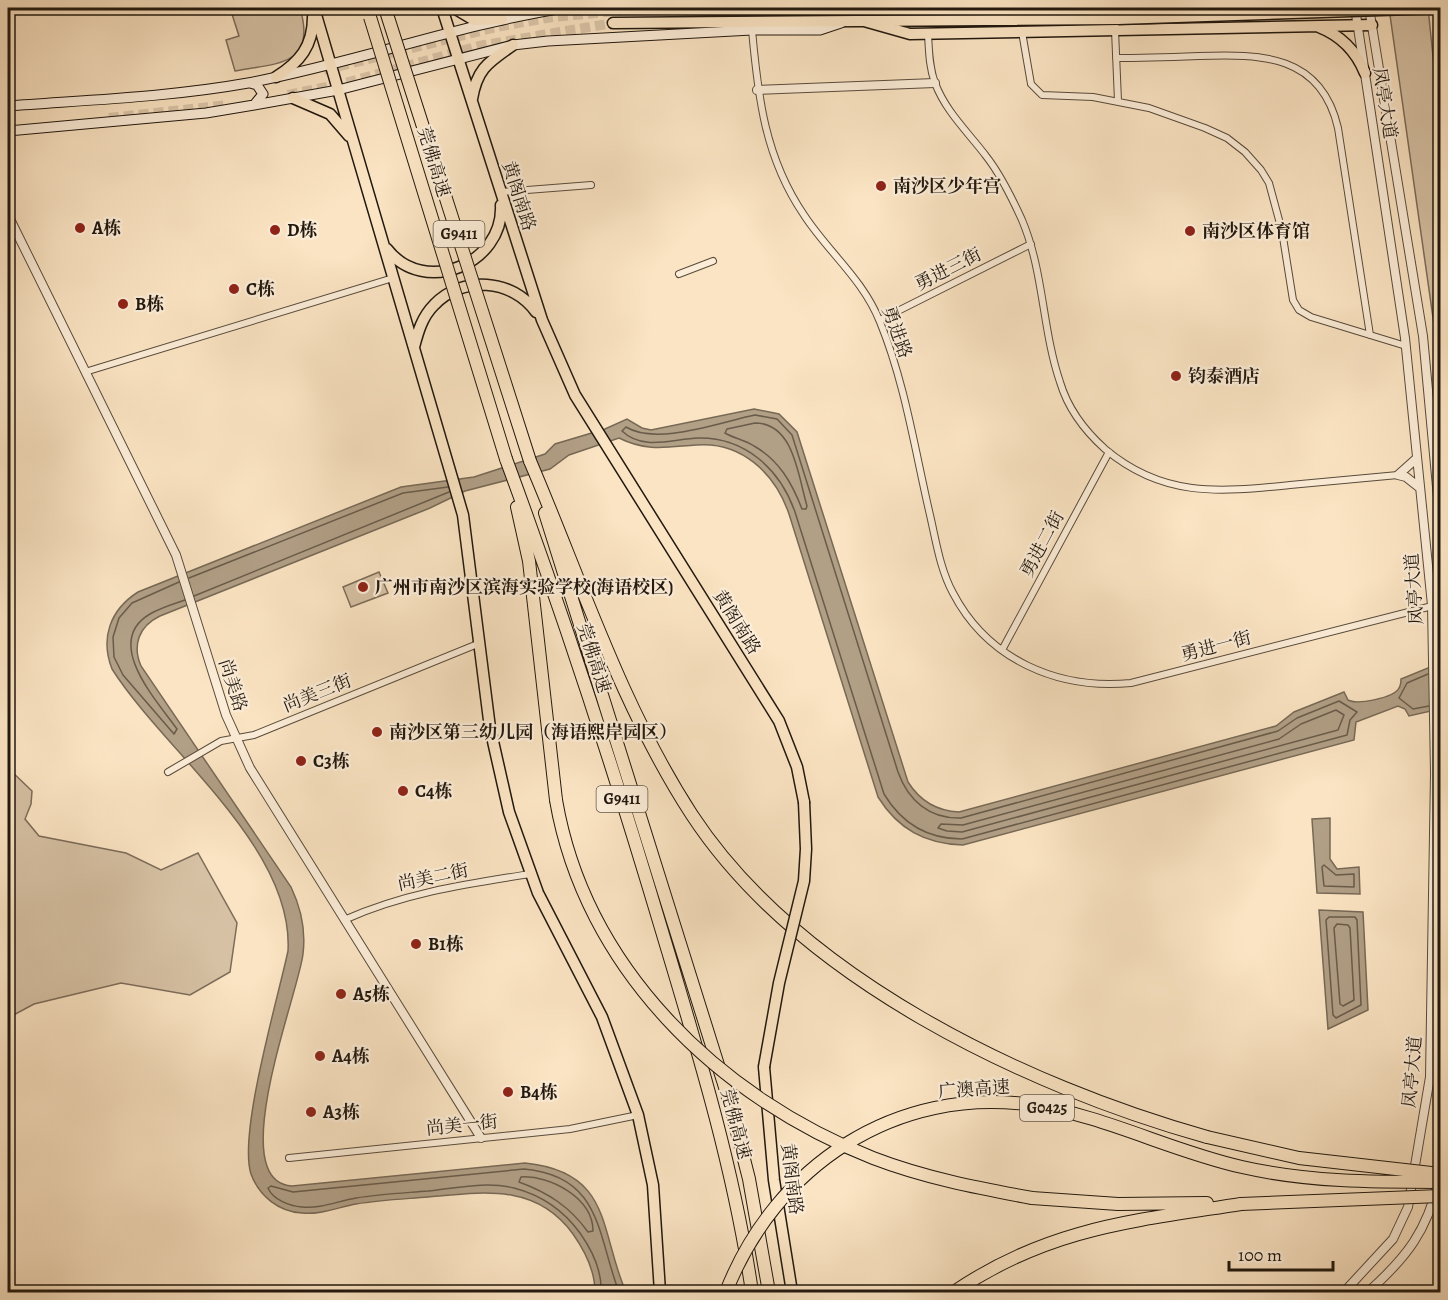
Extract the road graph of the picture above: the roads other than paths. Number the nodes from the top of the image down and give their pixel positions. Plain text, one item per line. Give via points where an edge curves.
1 (314, 8) edge
2 (367, 8) edge
3 (386, 8) edge
4 (442, 8) edge
5 (454, 8) edge
6 (564, 8) edge
7 (650, 8) edge
8 (830, 8) edge
9 (1355, 8) edge
10 (1369, 8) edge
11 (1440, 8) edge
12 (502, 20) junction
13 (847, 21) junction
14 (864, 21) junction
15 (613, 23) tunnel mouth
16 (1117, 24) junction
17 (1358, 25) junction
18 (1372, 25) junction
19 (1316, 26) junction
20 (752, 30) junction
21 (449, 32) junction
22 (1022, 32) junction
23 (928, 33) junction
24 (513, 45) junction
25 (457, 57) junction
26 (1116, 58) junction
27 (331, 64) junction
28 (1365, 73) junction
29 (276, 77) junction
30 (247, 83) junction
31 (935, 83) junction
32 (338, 90) junction
33 (757, 90) junction
34 (293, 98) junction
35 (1118, 101) junction
36 (472, 102) junction
37 (254, 105) junction
38 (8, 106) edge
39 (8, 131) edge
40 (354, 143) junction
41 (591, 185) dead end
42 (500, 192) junction
43 (8, 215) edge
44 (383, 244) junction
45 (1031, 244) junction
46 (713, 261) dead end
47 (679, 274) dead end
48 (393, 278) junction
49 (542, 320) junction
50 (880, 320) junction
51 (1370, 335) junction
52 (1406, 346) junction
53 (414, 348) junction
54 (86, 372) junction
55 (1109, 452) junction
56 (1417, 458) junction
57 (506, 459) junction
58 (1398, 475) junction
59 (1420, 488) junction
60 (1440, 519) edge
61 (564, 556) junction
62 (1436, 604) edge
63 (480, 643) junction
64 (1002, 650) junction
65 (236, 738) junction
66 (168, 772) dead end
67 (530, 874) junction
68 (344, 920) junction
69 (638, 1115) junction
70 (481, 1138) junction
71 (289, 1158) dead end
72 (1440, 1172) edge
73 (1440, 1182) edge
74 (1440, 1196) edge
75 (1241, 1204) junction
76 (660, 1293) edge
77 (726, 1293) edge
78 (752, 1293) edge
79 (769, 1293) edge
80 (792, 1293) edge
81 (954, 1293) edge
82 (1344, 1293) edge
83 (1368, 1293) edge

1 - 27 main road
1 - 29 main road via 308,45 295,64
2 - 57 highway, 莞佛高速 / G9411, bridge
3 - 61 highway, 莞佛高速 / G9411, bridge
4 - 21 main road, 黄阁南路
5 - 12 main road via 474,20
6 - 12 main road
7 - 8 main road
9 - 17 street, 凤亭大道
10 - 18 street, 凤亭大道
11 - 16 main road, bridge
12 - 21 main road
13 - 14 main road
13 - 15 main road
13 - 20 main road via 820,30
14 - 16 main road
14 - 23 main road via 910,34
16 - 19 main road
16 - 22 main road
16 - 26 street
17 - 18 main road
17 - 19 main road
17 - 28 street, 凤亭大道
18 - 60 street, 凤亭大道 via 1423,336
19 - 28 main road via 1352,49
20 - 24 main road
20 - 33 street, 勇进路
21 - 25 main road, 黄阁南路
21 - 27 main road
22 - 23 main road
22 - 35 street via 1031,84 1036,91 1048,97
23 - 31 street via 929,62
24 - 25 main road
24 - 36 main road via 480,72
25 - 32 main road
25 - 36 main road, 黄阁南路
26 - 35 street
26 - 51 street via 1262,56 1291,65 1317,86 1338,128
27 - 29 main road
27 - 32 main road
28 - 52 street, 凤亭大道
29 - 30 main road
30 - 37 main road via 257,85 263,94
30 - 38 main road
31 - 33 street
31 - 45 street via 949,112 1001,178
32 - 34 main road
32 - 40 main road
33 - 50 street, 勇进路 via 772,156 787,187 804,216 856,279
34 - 37 main road
34 - 40 main road via 330,114
35 - 51 street via 1185,119 1227,138 1245,152 1269,183 1282,231 1293,300 1299,310
36 - 42 main road, 黄阁南路
37 - 39 main road
40 - 44 main road
41 - 42 street
42 - 44 main road via 502,208 493,240 470,263 455,270 422,271 407,266
42 - 49 main road, 黄阁南路
43 - 54 street, 尚美路
44 - 48 main road
45 - 50 street, 勇进三街
45 - 55 street via 1060,383 1084,428
46 - 47 street
48 - 53 main road
48 - 54 street
49 - 53 main road via 521,297 507,289 484,285 460,288 434,305 424,317
49 - 80 main road, 黄阁南路, bridge via 575,395 779,721 797,766 804,802 806,849 802,889 778,983 764,1067 774,1180
50 - 64 street, 勇进路 via 893,357 943,571 964,612
51 - 52 street
52 - 56 street, 凤亭大道
53 - 63 main road via 463,515
54 - 65 street, 尚美路 via 176,555
55 - 58 street via 1151,477 1198,490
55 - 64 street, 勇进二街
56 - 58 street
56 - 59 street, 凤亭大道
57 - 75 highway, bridge via 529,561 556,800 571,859 605,937 657,1009 707,1057 761,1098 872,1157 970,1187 1032,1198
57 - 78 highway, 莞佛高速 / G9411, bridge via 628,820 694,1040 725,1148
58 - 59 street
59 - 62 street, 凤亭大道
61 - 72 highway, bridge via 670,779 726,862 769,907 857,975 969,1044 1090,1099 1207,1137 1299,1158
61 - 79 highway, 莞佛高速 / G9411, bridge via 710,1037 749,1179
62 - 64 street, 勇进一街 via 1131,683 1070,682 1031,668
62 - 82 street, 凤亭大道 via 1432,633 1435,762 1430,1077 1408,1207 1393,1239
63 - 65 street, 尚美三街 via 254,735
63 - 67 main road via 498,771
65 - 66 street, 尚美三街 via 221,741
65 - 68 street, 尚美路 via 257,780
67 - 68 street, 尚美二街 via 425,891
67 - 69 main road via 602,1017
68 - 70 street, 尚美路
69 - 70 street, 尚美一街 via 570,1129
69 - 76 main road via 654,1194
70 - 71 street, 尚美一街
72 - 83 street via 1431,1211 1418,1237
73 - 77 highway, 广澳高速 / G0425, bridge via 1280,1174 1206,1157 1093,1119 1033,1105 944,1107 872,1129 813,1167 772,1208 735,1268
74 - 75 highway, bridge
75 - 81 highway via 1089,1229 996,1266

